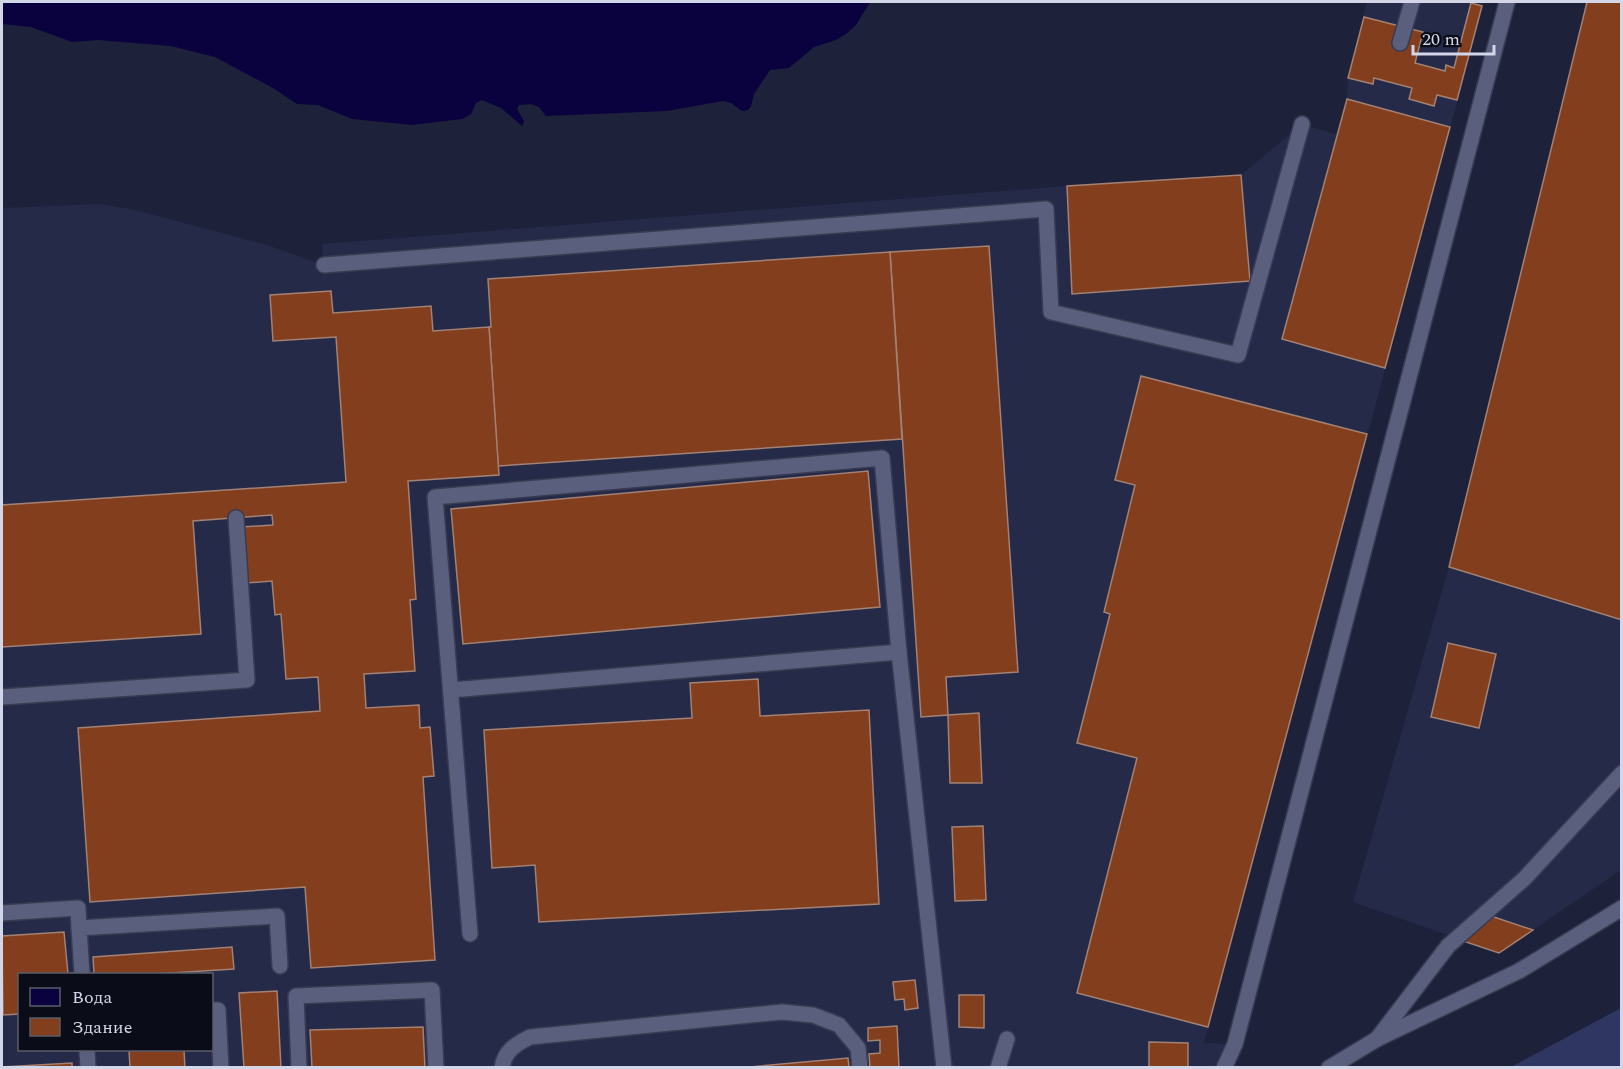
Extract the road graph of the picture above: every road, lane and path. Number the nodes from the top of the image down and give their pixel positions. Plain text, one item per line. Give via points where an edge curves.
1 (1412, 2) edge
2 (1507, 2) edge
3 (1400, 43) dead end
4 (1302, 124) dead end
5 (324, 266) dead end
6 (236, 518) dead end
7 (899, 652) junction
8 (451, 690) junction
9 (2, 697) edge
10 (1622, 773) edge
11 (1622, 908) edge
12 (2, 912) edge
13 (79, 928) junction
14 (470, 934) dead end
15 (280, 966) dead end
16 (82, 973) edge
17 (213, 1010) edge
18 (1007, 1039) dead end
19 (1377, 1039) junction
20 (87, 1051) edge
21 (88, 1068) edge
22 (221, 1068) edge
23 (299, 1068) edge
24 (436, 1068) edge
25 (502, 1068) edge
26 (860, 1068) edge
27 (944, 1068) edge
28 (998, 1068) edge
29 (1224, 1068) edge
30 (1329, 1068) edge

1 - 3 lane
2 - 29 lane via 1235,1044
4 - 5 lane via 1238,355 1051,312 1046,209
6 - 9 lane via 248,680
7 - 8 lane
7 - 8 lane via 882,458 858,460 435,497
7 - 27 lane
8 - 14 lane
10 - 19 lane via 1525,878 1448,946
11 - 19 lane via 1519,971
12 - 13 lane via 78,908
13 - 15 lane via 277,916
13 - 16 lane
17 - 22 lane via 218,1010
18 - 28 lane
19 - 30 lane
20 - 21 lane
23 - 24 lane via 296,996 432,990
25 - 26 lane via 513,1045 530,1038 782,1012 813,1015 839,1025 858,1048

